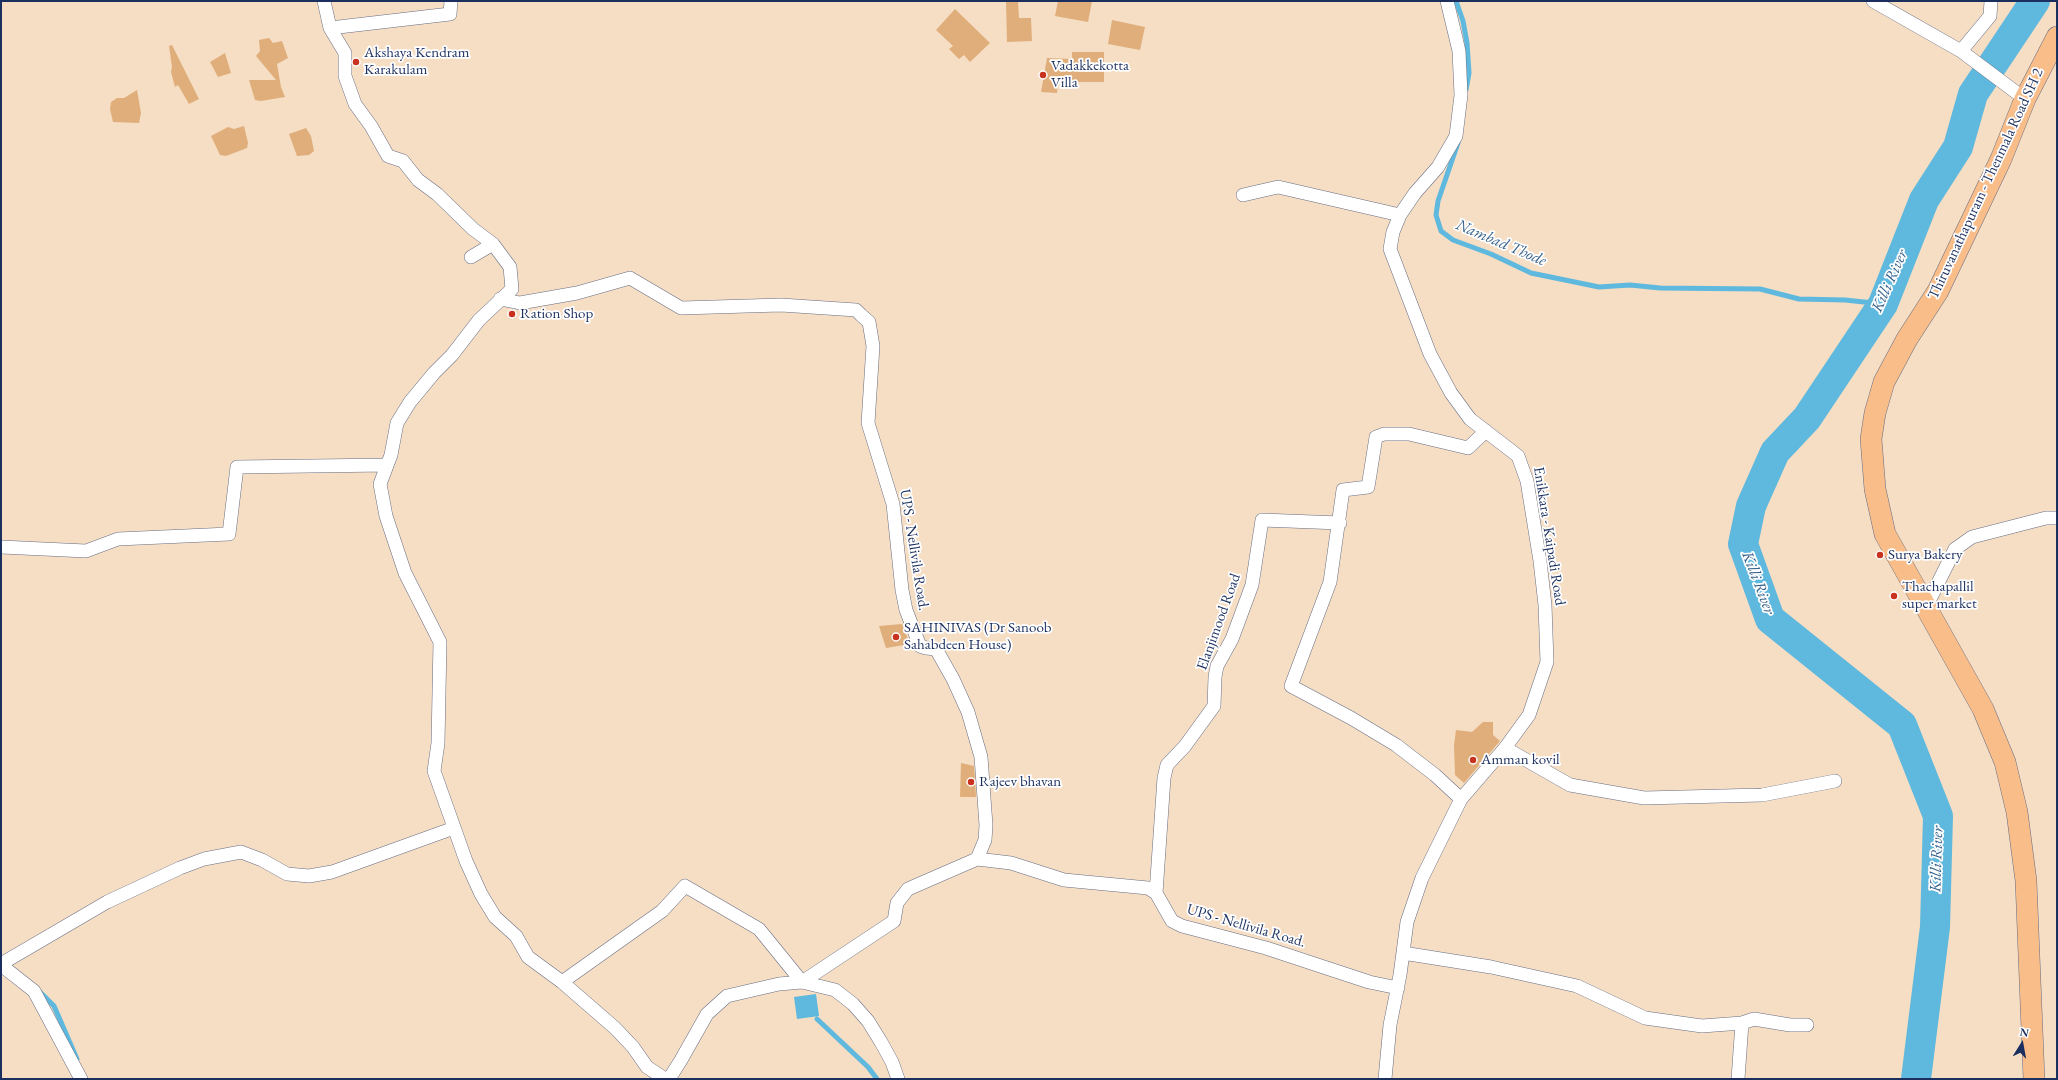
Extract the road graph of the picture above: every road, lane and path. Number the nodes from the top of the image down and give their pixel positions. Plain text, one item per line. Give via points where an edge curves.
1 (324, 1) edge
2 (451, 1) edge
3 (1447, 1) edge
4 (1873, 1) edge
5 (1991, 1) edge
6 (330, 28) junction
7 (2057, 37) edge
8 (1960, 51) junction
9 (2025, 99) junction
10 (1243, 195) dead end
11 (1400, 215) junction
12 (493, 244) junction
13 (470, 257) dead end
14 (500, 298) junction
15 (1486, 431) junction
16 (387, 465) junction
17 (2057, 518) edge
18 (1340, 522) junction
19 (1, 547) edge
20 (1926, 607) junction
21 (1505, 748) junction
22 (1835, 781) dead end
23 (1461, 799) junction
24 (454, 828) junction
25 (977, 859) junction
26 (1156, 893) junction
27 (1403, 953) junction
28 (1, 964) edge
29 (562, 982) junction
30 (802, 982) junction
31 (1398, 988) junction
32 (1742, 1023) junction
33 (1808, 1025) dead end
34 (81, 1079) edge
35 (665, 1079) edge
36 (669, 1079) edge
37 (898, 1079) edge
38 (1385, 1079) edge
39 (1738, 1079) edge
40 (2034, 1079) edge

1 - 6 street
2 - 6 street via 450,14
3 - 11 street, Enikkara - Kaipadi Road via 1459,51 1461,95 1456,136 1438,167 1414,193
4 - 8 street
5 - 8 street via 1990,16
6 - 12 street via 345,54 345,76 355,104 388,156 403,161 418,180
7 - 9 main road, Thiruvanathapuram - Thenmala Road SH 2
8 - 9 street
9 - 20 main road, Thiruvanathapuram - Thenmala Road SH 2 via 2001,159 1938,292 1907,339 1884,382 1875,413 1871,439 1872,465 1874,489 1885,534
10 - 11 street via 1278,186
11 - 15 street, Enikkara - Kaipadi Road via 1390,249 1430,354 1462,409
12 - 13 street
12 - 14 street via 510,267 512,289
14 - 16 street via 410,402 397,423
14 - 25 street, UPS - Nellivila Road. via 520,303 527,302 577,293 630,278 681,308 781,305 824,307 856,310 869,322 873,346 868,423 893,504 906,610 920,646 936,649 953,679 968,712 981,758 986,826 985,840
15 - 18 street via 1468,448 1409,434 1384,434 1376,437 1368,487 1343,490
15 - 21 street, Enikkara - Kaipadi Road via 1518,456 1526,481 1545,605 1547,662 1529,715
16 - 19 street via 237,467 229,534 118,539 86,551
16 - 24 street via 380,484 386,516 405,573 440,642 438,743 434,770
17 - 20 street via 2046,518 1972,537 1955,549
18 - 23 street via 1330,582 1291,686 1396,745
18 - 26 street, Elanjimood Road via 1262,520 1252,585 1232,639 1218,666 1214,706 1185,746 1167,765
20 - 40 main road, Thiruvanathapuram - Thenmala Road SH 2 via 1982,709 2005,762 2016,812 2026,881
21 - 22 street via 1570,785 1644,798 1762,795
21 - 23 street
23 - 27 street via 1422,878 1407,922
24 - 28 street via 332,872 309,876 287,874 262,860 240,852 204,859 107,902
24 - 29 street via 481,894 495,916 516,936 528,957
25 - 26 street via 1011,863 1064,880 1134,886 1148,888
25 - 30 street via 908,889 897,903 894,921
26 - 31 street, UPS - Nellivila Road. via 1172,921 1182,926 1266,948 1369,982
27 - 31 street
27 - 32 street via 1491,967 1577,986 1645,1018 1702,1026
28 - 34 street via 34,991
29 - 30 street via 662,911 685,886 759,929
29 - 35 street via 615,1028 647,1067
30 - 36 street via 779,984 727,996 707,1014
30 - 37 street via 835,990 853,1004 882,1042
31 - 38 street via 1390,1025
32 - 33 street via 1754,1019
32 - 39 street

